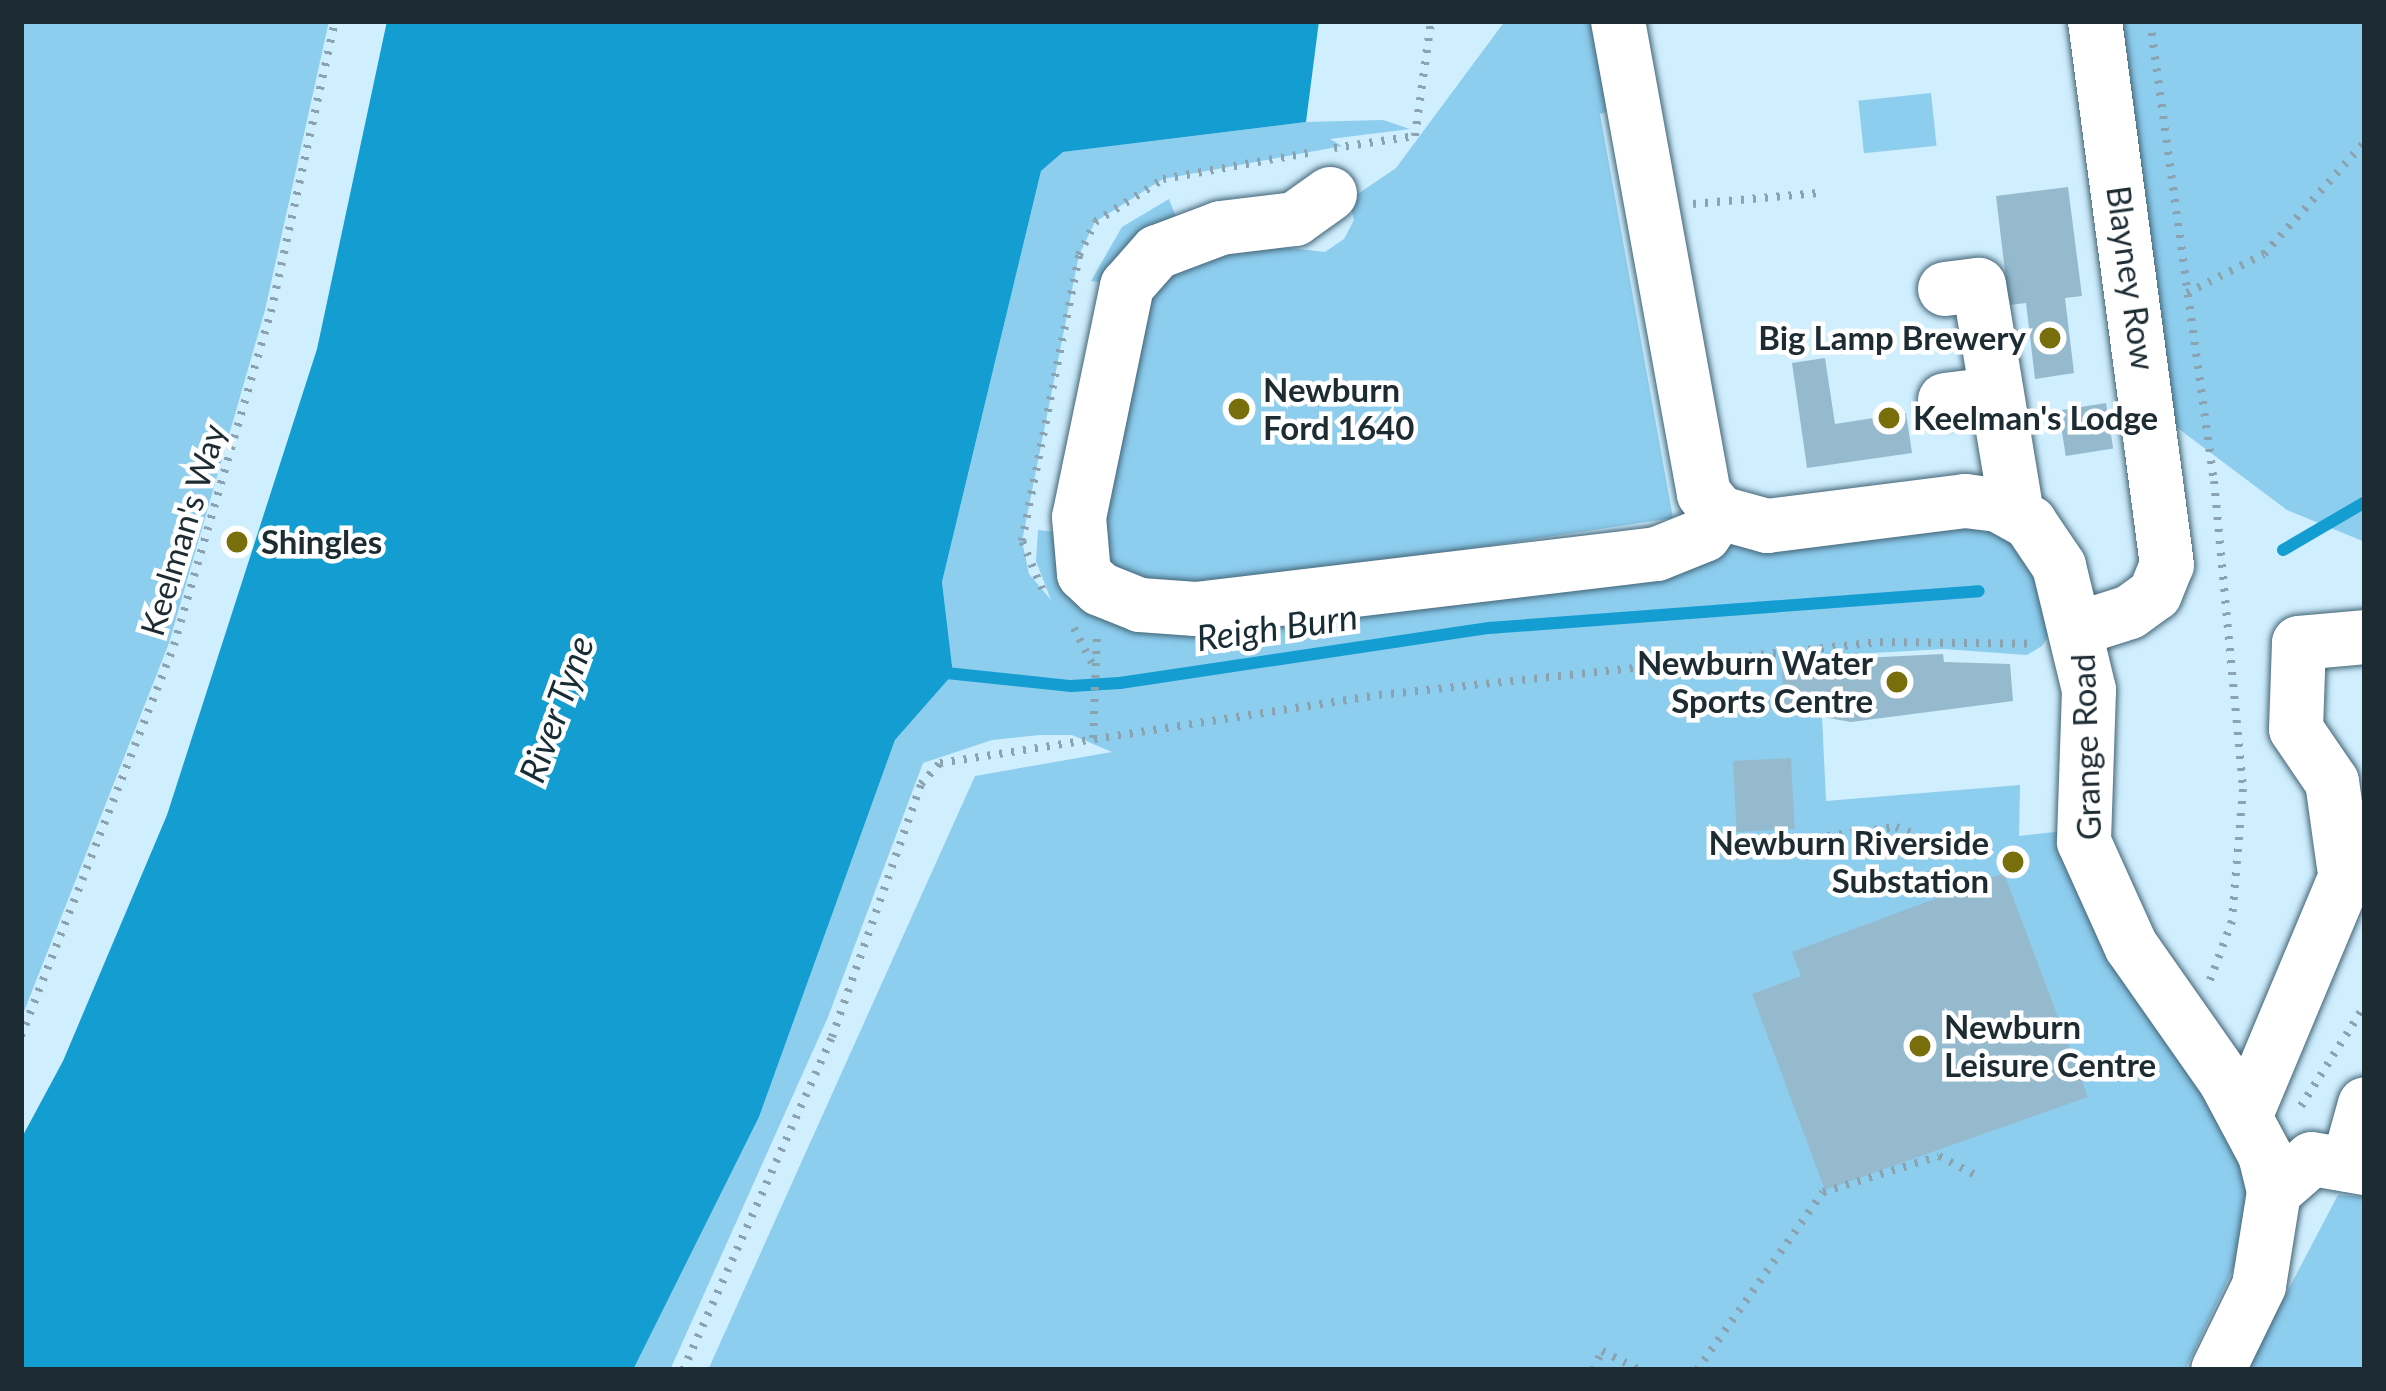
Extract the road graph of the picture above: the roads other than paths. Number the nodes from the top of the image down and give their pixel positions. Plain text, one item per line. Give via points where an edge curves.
1 (1618, 21) edge
2 (2095, 21) edge
3 (1330, 194) dead end
4 (1945, 290) dead end
5 (1720, 513) junction
6 (2017, 514) junction
7 (2080, 628) junction
8 (2365, 637) edge
9 (2355, 849) edge
10 (2365, 1104) edge
11 (2261, 1155) junction
12 (2356, 1166) edge
13 (2218, 1370) edge

1 - 5 street via 1695,472
2 - 7 street, Blayney Row via 2167,565 2155,594 2130,612
3 - 5 street via 1295,219 1221,228 1157,252 1127,286 1079,517 1084,574 1100,589 1140,605 1196,609 1634,556 1683,548
4 - 6 street via 1979,285 1969,397
5 - 6 street via 1768,526 1965,501
6 - 7 street, Grange Road via 2059,566
7 - 11 street, Grange Road via 2089,690 2084,842 2131,946 2201,1039
8 - 9 street via 2299,643 2296,729 2332,782
9 - 11 street
10 - 12 street
11 - 12 street
11 - 13 street via 2259,1286

